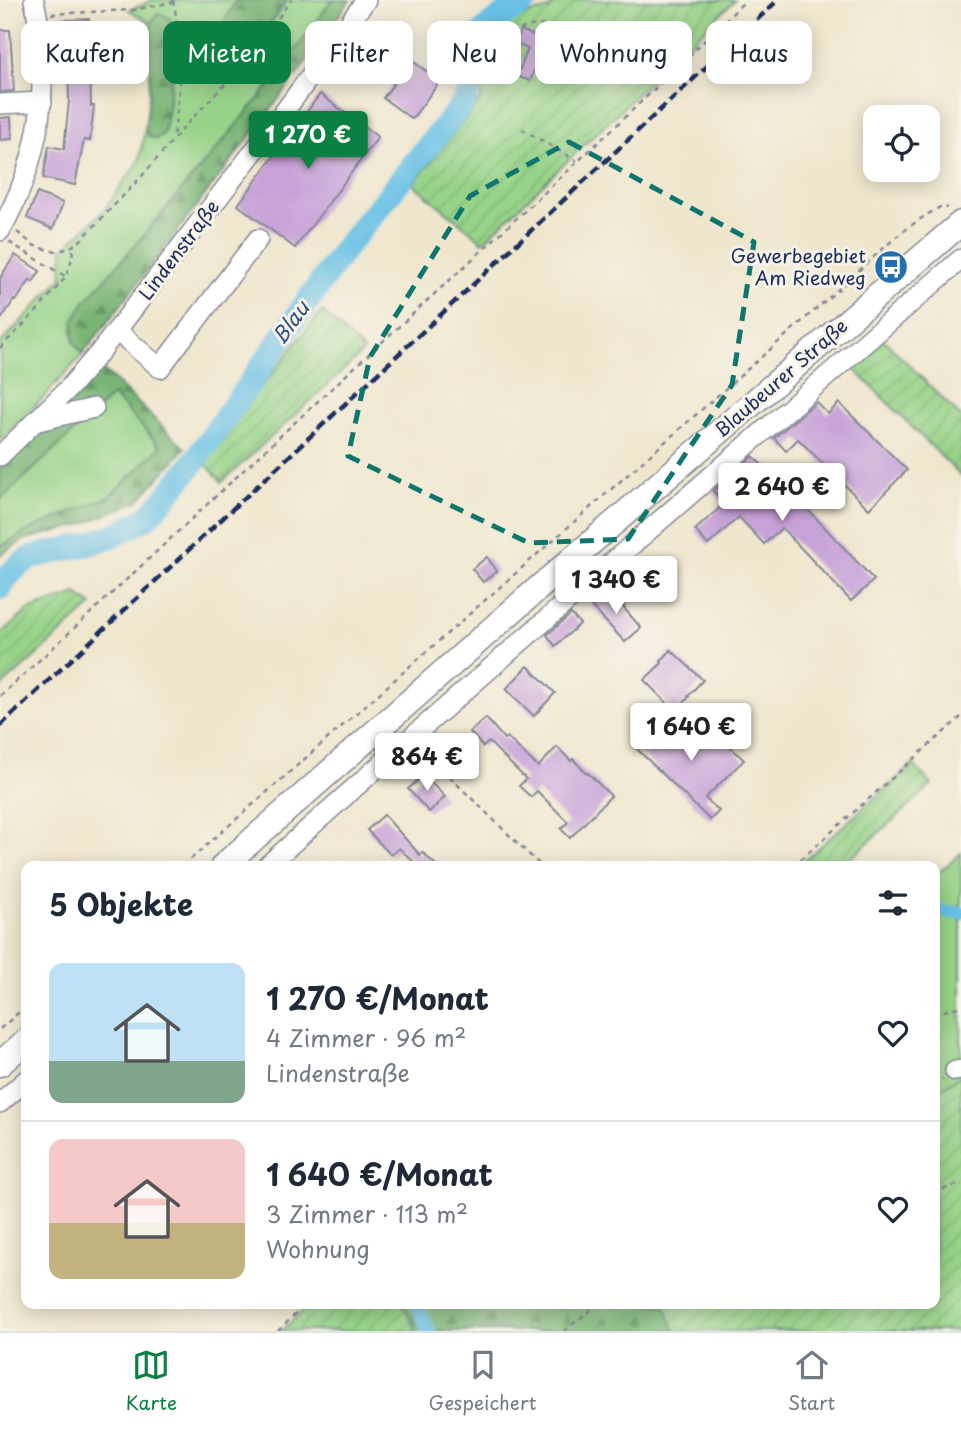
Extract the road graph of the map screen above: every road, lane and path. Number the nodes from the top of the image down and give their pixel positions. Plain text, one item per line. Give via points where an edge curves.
1 (291, 0) edge
2 (366, 0) edge
3 (746, 0) edge
4 (173, 1) edge
5 (36, 7) edge
6 (692, 53) edge
7 (660, 84) edge
8 (42, 102) junction
9 (0, 104) edge
10 (522, 129) dead end
11 (173, 140) junction
12 (577, 161) junction
13 (955, 216) edge
14 (6, 233) edge
15 (258, 239) dead end
16 (74, 245) junction
17 (961, 259) edge
18 (66, 276) junction
19 (117, 331) junction
20 (0, 348) edge
21 (94, 408) dead end
22 (37, 421) junction
23 (1, 454) edge
24 (0, 696) edge
25 (961, 717) edge
26 (410, 738) junction
27 (189, 861) edge
28 (229, 861) edge
29 (273, 861) edge
30 (536, 861) edge
31 (799, 861) edge
32 (961, 1006) edge
33 (21, 1011) edge
34 (940, 1012) edge
35 (0, 1030) edge
36 (21, 1045) edge
37 (0, 1064) edge
38 (21, 1084) edge
39 (0, 1103) edge
40 (961, 1184) edge
41 (940, 1191) edge
42 (301, 1309) edge
43 (593, 1309) edge
44 (278, 1331) edge
45 (564, 1331) edge

1 - 11 path via 248,61
2 - 19 street, Lindenstraße
3 - 6 path
4 - 5 path via 133,10
4 - 11 path via 180,48
5 - 8 street
7 - 12 path
8 - 9 street
8 - 14 street via 35,147
10 - 12 path
11 - 16 path
12 - 24 path
13 - 27 path via 942,206 883,247
13 - 28 main road, Blaubeurer Straße
14 - 16 path via 59,252
14 - 18 path
15 - 19 street via 160,368
16 - 18 path
17 - 26 street, Blaubeurer Straße
18 - 20 path
19 - 22 street, Lindenstraße
21 - 22 street
22 - 23 street, Lindenstraße
25 - 31 path
26 - 29 street, Blaubeurer Straße
26 - 30 path
32 - 34 path
33 - 35 path
36 - 37 main road
38 - 39 street
40 - 41 path
42 - 44 path
43 - 45 path

